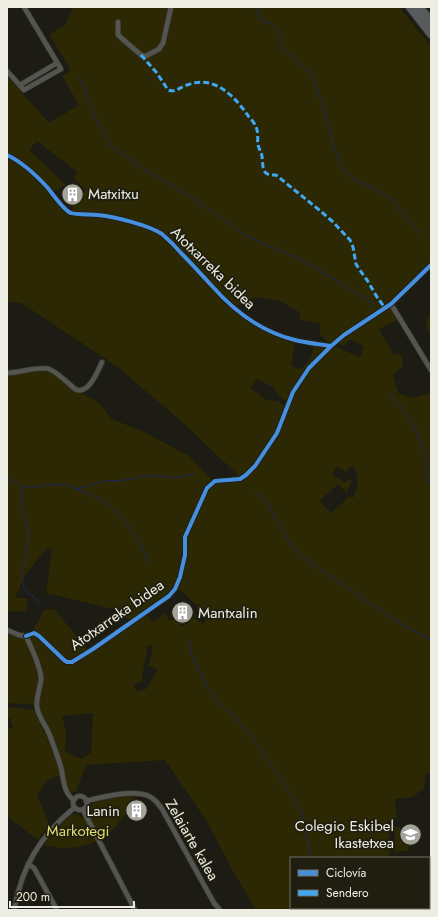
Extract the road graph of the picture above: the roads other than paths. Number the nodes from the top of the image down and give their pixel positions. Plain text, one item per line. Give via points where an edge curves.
1 (24, 7) edge
2 (171, 7) edge
3 (413, 8) edge
4 (431, 21) edge
5 (118, 22) dead end
6 (431, 34) edge
7 (7, 71) edge
8 (7, 155) edge
9 (431, 265) edge
10 (391, 304) junction
11 (331, 346) junction
12 (102, 362) dead end
13 (431, 370) edge
14 (7, 373) edge
15 (7, 630) edge
16 (26, 636) junction
17 (74, 800) junction
18 (86, 800) junction
19 (74, 808) junction
20 (83, 810) junction
21 (28, 864) junction
22 (14, 910) edge
23 (56, 910) edge
24 (136, 910) edge
25 (220, 910) edge

1 - 7 street via 57,63 20,85
2 - 5 street via 163,43 159,49 146,56 141,55 118,35
3 - 4 highway
3 - 6 highway
8 - 11 street, Atotxarreka bidea via 35,175 71,213 123,219 160,233 232,306 261,327 295,341
9 - 10 street, Atotxarreka bidea
10 - 11 street, Atotxarreka bidea
10 - 13 street
11 - 16 street, Atotxarreka bidea via 309,368 294,392 277,433 255,466 240,479 215,481 207,488 185,538 185,555 180,577 169,596 72,662 64,660 34,633
12 - 14 street via 92,382 81,390 75,389 50,369
15 - 16 street
16 - 17 street via 41,673 37,708 61,766 66,790
17 - 18 street via 79,796
17 - 19 street
18 - 20 street via 87,805
18 - 25 street, Zelaiarte kalea via 130,793 145,795 155,800
19 - 20 street
19 - 21 street via 52,828
20 - 24 street
21 - 22 street
21 - 23 street via 34,868

